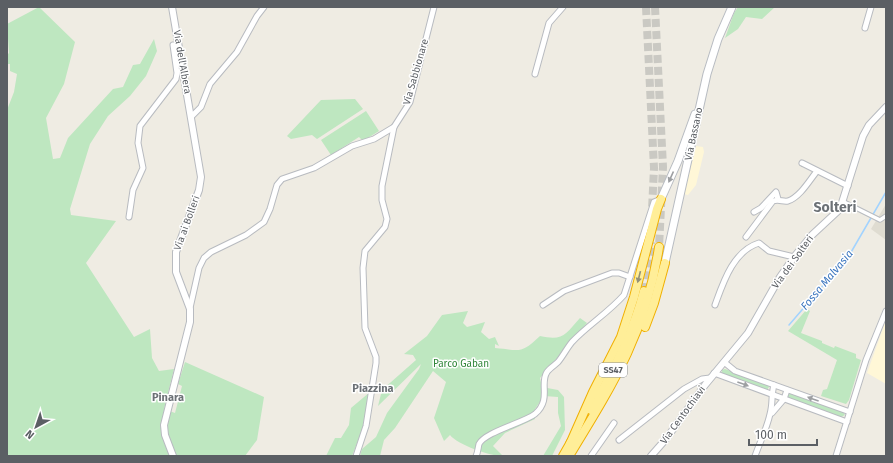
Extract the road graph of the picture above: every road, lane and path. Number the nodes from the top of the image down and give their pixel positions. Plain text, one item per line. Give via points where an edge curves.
1 (172, 7) edge
2 (264, 7) edge
3 (434, 7) edge
4 (563, 7) edge
5 (732, 7) edge
6 (871, 7) edge
7 (865, 28) dead end
8 (178, 45) junction
9 (535, 74) dead end
10 (707, 74) junction
11 (886, 107) edge
12 (192, 117) junction
13 (394, 127) junction
14 (802, 163) dead end
15 (817, 171) junction
16 (848, 186) junction
17 (661, 199) junction
18 (778, 199) junction
19 (844, 202) junction
20 (754, 212) dead end
21 (886, 216) edge
22 (129, 217) dead end
23 (746, 237) dead end
24 (660, 247) tunnel mouth
25 (794, 257) junction
26 (665, 264) joint
27 (630, 277) junction
28 (644, 291) tunnel mouth
29 (543, 305) dead end
30 (715, 305) dead end
31 (190, 309) junction
32 (885, 315) edge
33 (724, 362) junction
34 (712, 376) junction
35 (774, 385) junction
36 (787, 390) junction
37 (771, 394) junction
38 (605, 396) junction
39 (784, 399) junction
40 (850, 412) junction
41 (770, 416) junction
42 (847, 422) junction
43 (614, 423) dead end
44 (619, 440) dead end
45 (570, 444) junction
46 (173, 456) edge
47 (356, 456) edge
48 (476, 456) edge
49 (563, 456) edge
50 (569, 456) edge
51 (591, 456) edge
52 (651, 456) edge
53 (755, 456) edge
54 (836, 456) edge

1 - 8 street, Via dell'Albera
2 - 12 street via 237,52 210,84 201,107
3 - 13 street, Via Sabbionare via 410,102
4 - 9 street via 549,23
5 - 10 main road, Via Bassano
6 - 7 street
8 - 12 street, Via dell'Albera
8 - 22 street via 173,45 176,78 140,126 138,143 143,168 133,190
10 -> 17 main road via 687,140
10 - 26 main road, Via Bassano
11 - 16 street, Via dei Solteri via 864,132
12 - 31 street, Via ai Bolleri via 201,176 200,190 180,238 175,262 176,272
13 - 31 street, Via Sabbionare via 374,139 352,146 314,168 282,179 277,185 264,222 204,258 199,268
13 - 47 street via 382,186 382,200 387,220 385,227 365,251 363,268 365,328 376,363 370,410
14 - 15 street
15 - 16 street
15 - 18 street via 793,199
16 - 19 street, Via dei Solteri
17 - 27 street via 654,202
17 -> 45 highway via 621,337
18 - 20 street via 776,192
18 - 23 street via 773,201
19 - 21 street via 877,219
19 - 25 street, Via dei Solteri via 838,212 812,235
24 - 38 highway, SS47 via 650,294 637,332
25 - 30 street via 768,251 758,243 753,244 726,274
25 - 33 street, Via dei Solteri via 748,333
26 - 38 highway via 654,303 640,338 616,385
27 - 29 street via 612,273 564,291
27 - 48 street via 624,295 615,306 572,342 558,362 547,372 544,379 546,397 536,413 488,436 480,443
28 - 45 highway, SS47 via 623,350
31 - 46 street, Via ai Bolleri via 190,322 164,425
32 - 40 street via 866,360
33 - 34 street, Via dei Solteri
33 - 35 street via 735,371
34 -> 37 street
34 - 44 street via 684,389
34 - 52 street, Via Centochiavi
35 - 36 street
35 - 37 street
36 - 39 street
40 -> 36 street
37 - 39 street
37 - 41 street via 773,402
38 - 50 highway, SS47
39 - 41 street
39 - 42 street
40 - 42 street
41 - 53 street
42 - 54 street
43 - 51 street
45 - 49 highway, SS47

